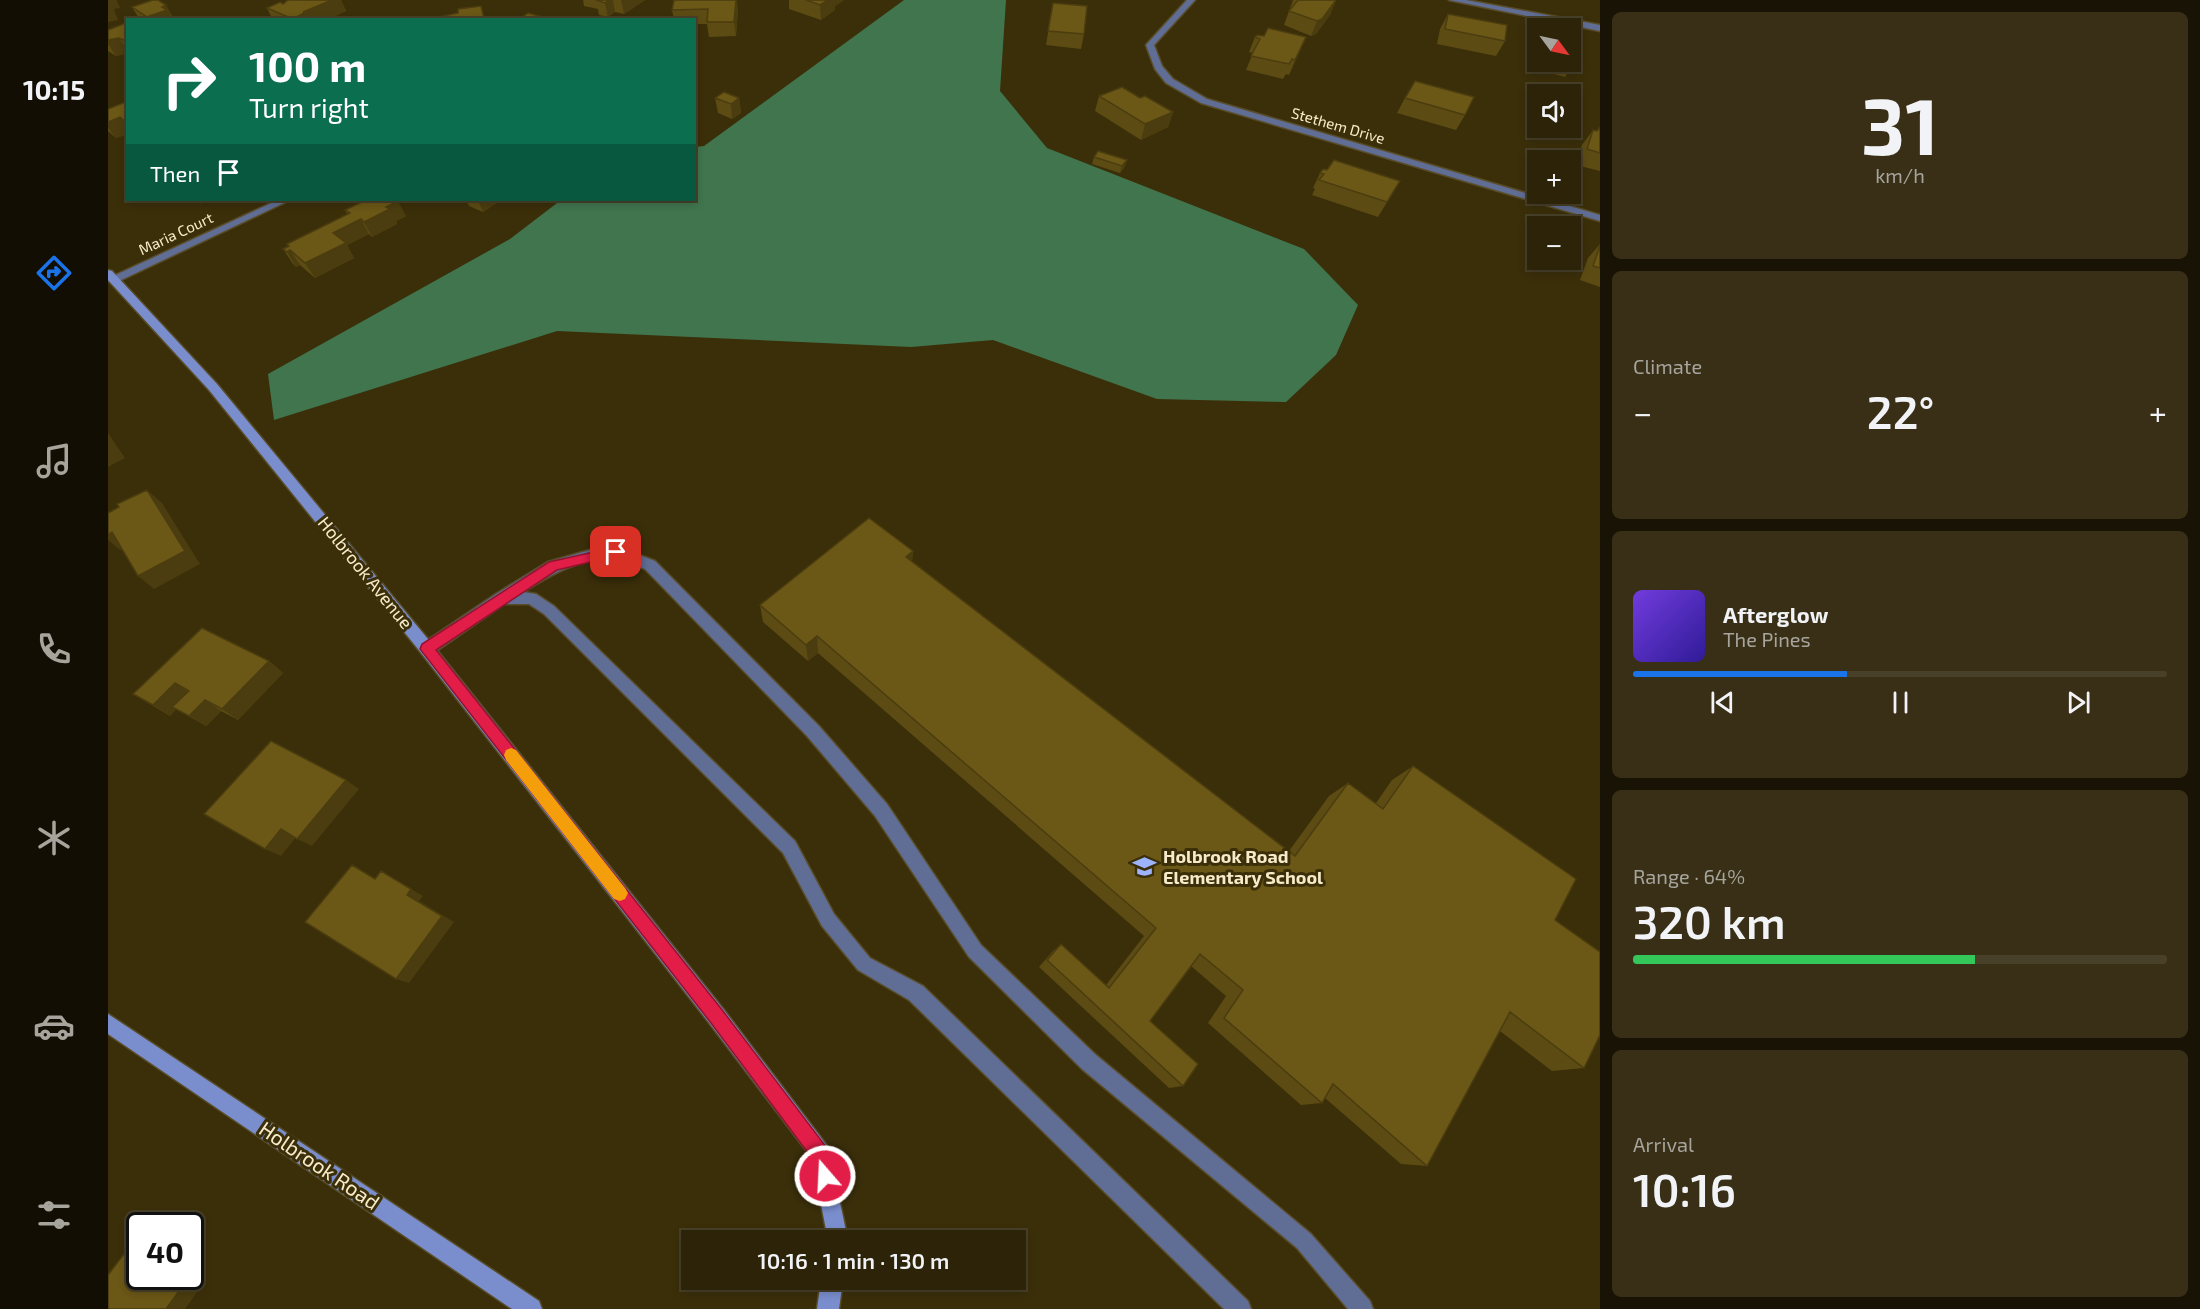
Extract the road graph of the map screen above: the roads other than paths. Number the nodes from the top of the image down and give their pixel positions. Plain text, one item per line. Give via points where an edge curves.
1 (1191, 0) edge
2 (1453, 0) edge
3 (1600, 28) edge
4 (283, 201) edge
5 (1600, 218) edge
6 (110, 277) edge
7 (501, 598) junction
8 (426, 649) junction
9 (108, 1023) edge
10 (836, 1230) edge
11 (831, 1290) edge
12 (531, 1309) edge
13 (828, 1309) edge
14 (1240, 1309) edge
15 (1362, 1309) edge

1 - 5 street, Stethem Drive via 1150,45 1160,71 1177,87 1254,117
2 - 3 street
4 - 6 street, Maria Court
6 - 8 street, Holbrook Avenue via 213,387
7 - 8 street
7 - 14 street via 531,598 549,610 789,848 828,920 864,964 916,993
7 - 15 street via 553,566 590,556 616,552 650,566 813,731 881,810 975,951 1089,1062 1305,1241
8 - 10 street, Holbrook Avenue via 821,1154
9 - 12 street, Holbrook Road
11 - 13 street

